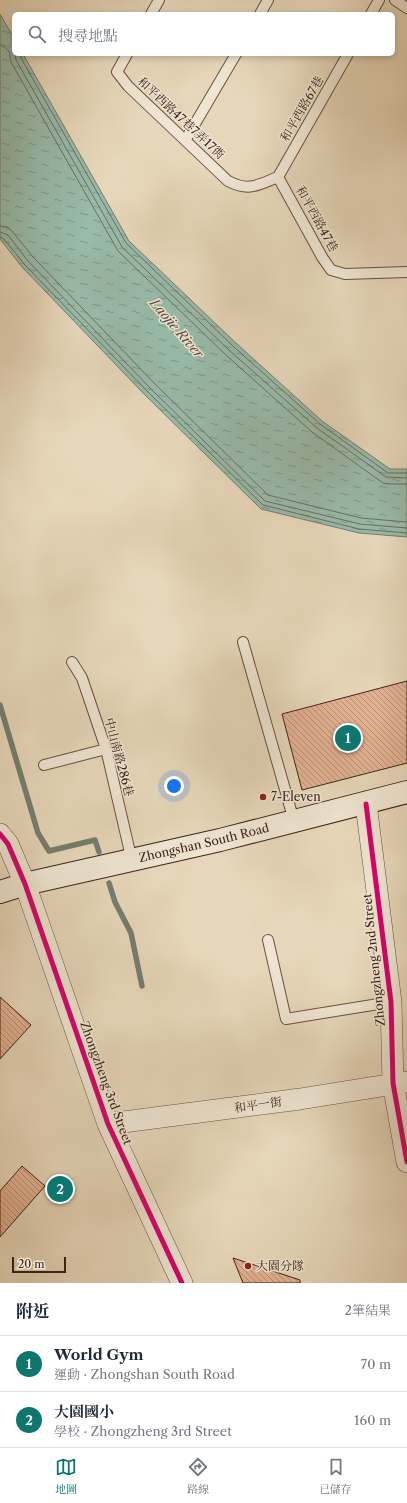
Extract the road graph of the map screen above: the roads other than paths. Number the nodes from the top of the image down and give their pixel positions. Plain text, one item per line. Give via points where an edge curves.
1 (159, 0) edge
2 (268, 0) edge
3 (379, 0) edge
4 (395, 0) edge
5 (407, 8) edge
6 (151, 12) edge
7 (261, 12) edge
8 (372, 12) edge
9 (126, 56) edge
10 (235, 56) edge
11 (347, 56) edge
12 (186, 139) junction
13 (278, 176) junction
14 (407, 272) edge
15 (243, 642) dead end
16 (72, 662) dead end
17 (106, 749) junction
18 (44, 765) dead end
19 (407, 792) edge
20 (366, 804) junction
21 (294, 821) junction
22 (0, 834) edge
23 (132, 861) junction
24 (25, 884) junction
25 (0, 892) edge
26 (268, 940) dead end
27 (391, 1002) junction
28 (400, 1082) edge
29 (108, 1124) junction
30 (407, 1162) edge
31 (182, 1283) edge

1 - 6 lane
2 - 7 lane
3 - 8 lane
4 - 5 lane
9 - 12 lane, 和平西路47巷7弄17衖 via 117,72 128,86
10 - 12 lane
11 - 13 lane, 和平西路67巷
12 - 13 lane, 和平西路47巷7弄17衖 via 228,181 239,187 257,186
13 - 14 lane, 和平西路47巷 via 331,270 345,274
15 - 21 lane
16 - 17 lane, 中山南路286巷 via 82,678
17 - 18 lane
17 - 23 lane, 中山南路286巷
19 - 20 main road, Zhongshan South Road
20 - 21 main road, Zhongshan South Road
20 - 27 street, Zhongzheng 2nd Street
21 - 23 main road, Zhongshan South Road
22 - 24 street, Zhongzheng 3rd Street via 8,844
23 - 24 main road, Zhongshan South Road
24 - 25 main road, Zhongshan South Road
24 - 29 street, Zhongzheng 3rd Street
26 - 27 lane via 286,1019
27 - 28 street, Zhongzheng 2nd Street
28 - 29 street, 和平一街 via 300,1099
28 - 30 street, Zhongzheng 2nd Street
29 - 31 street, Zhongzheng 3rd Street

